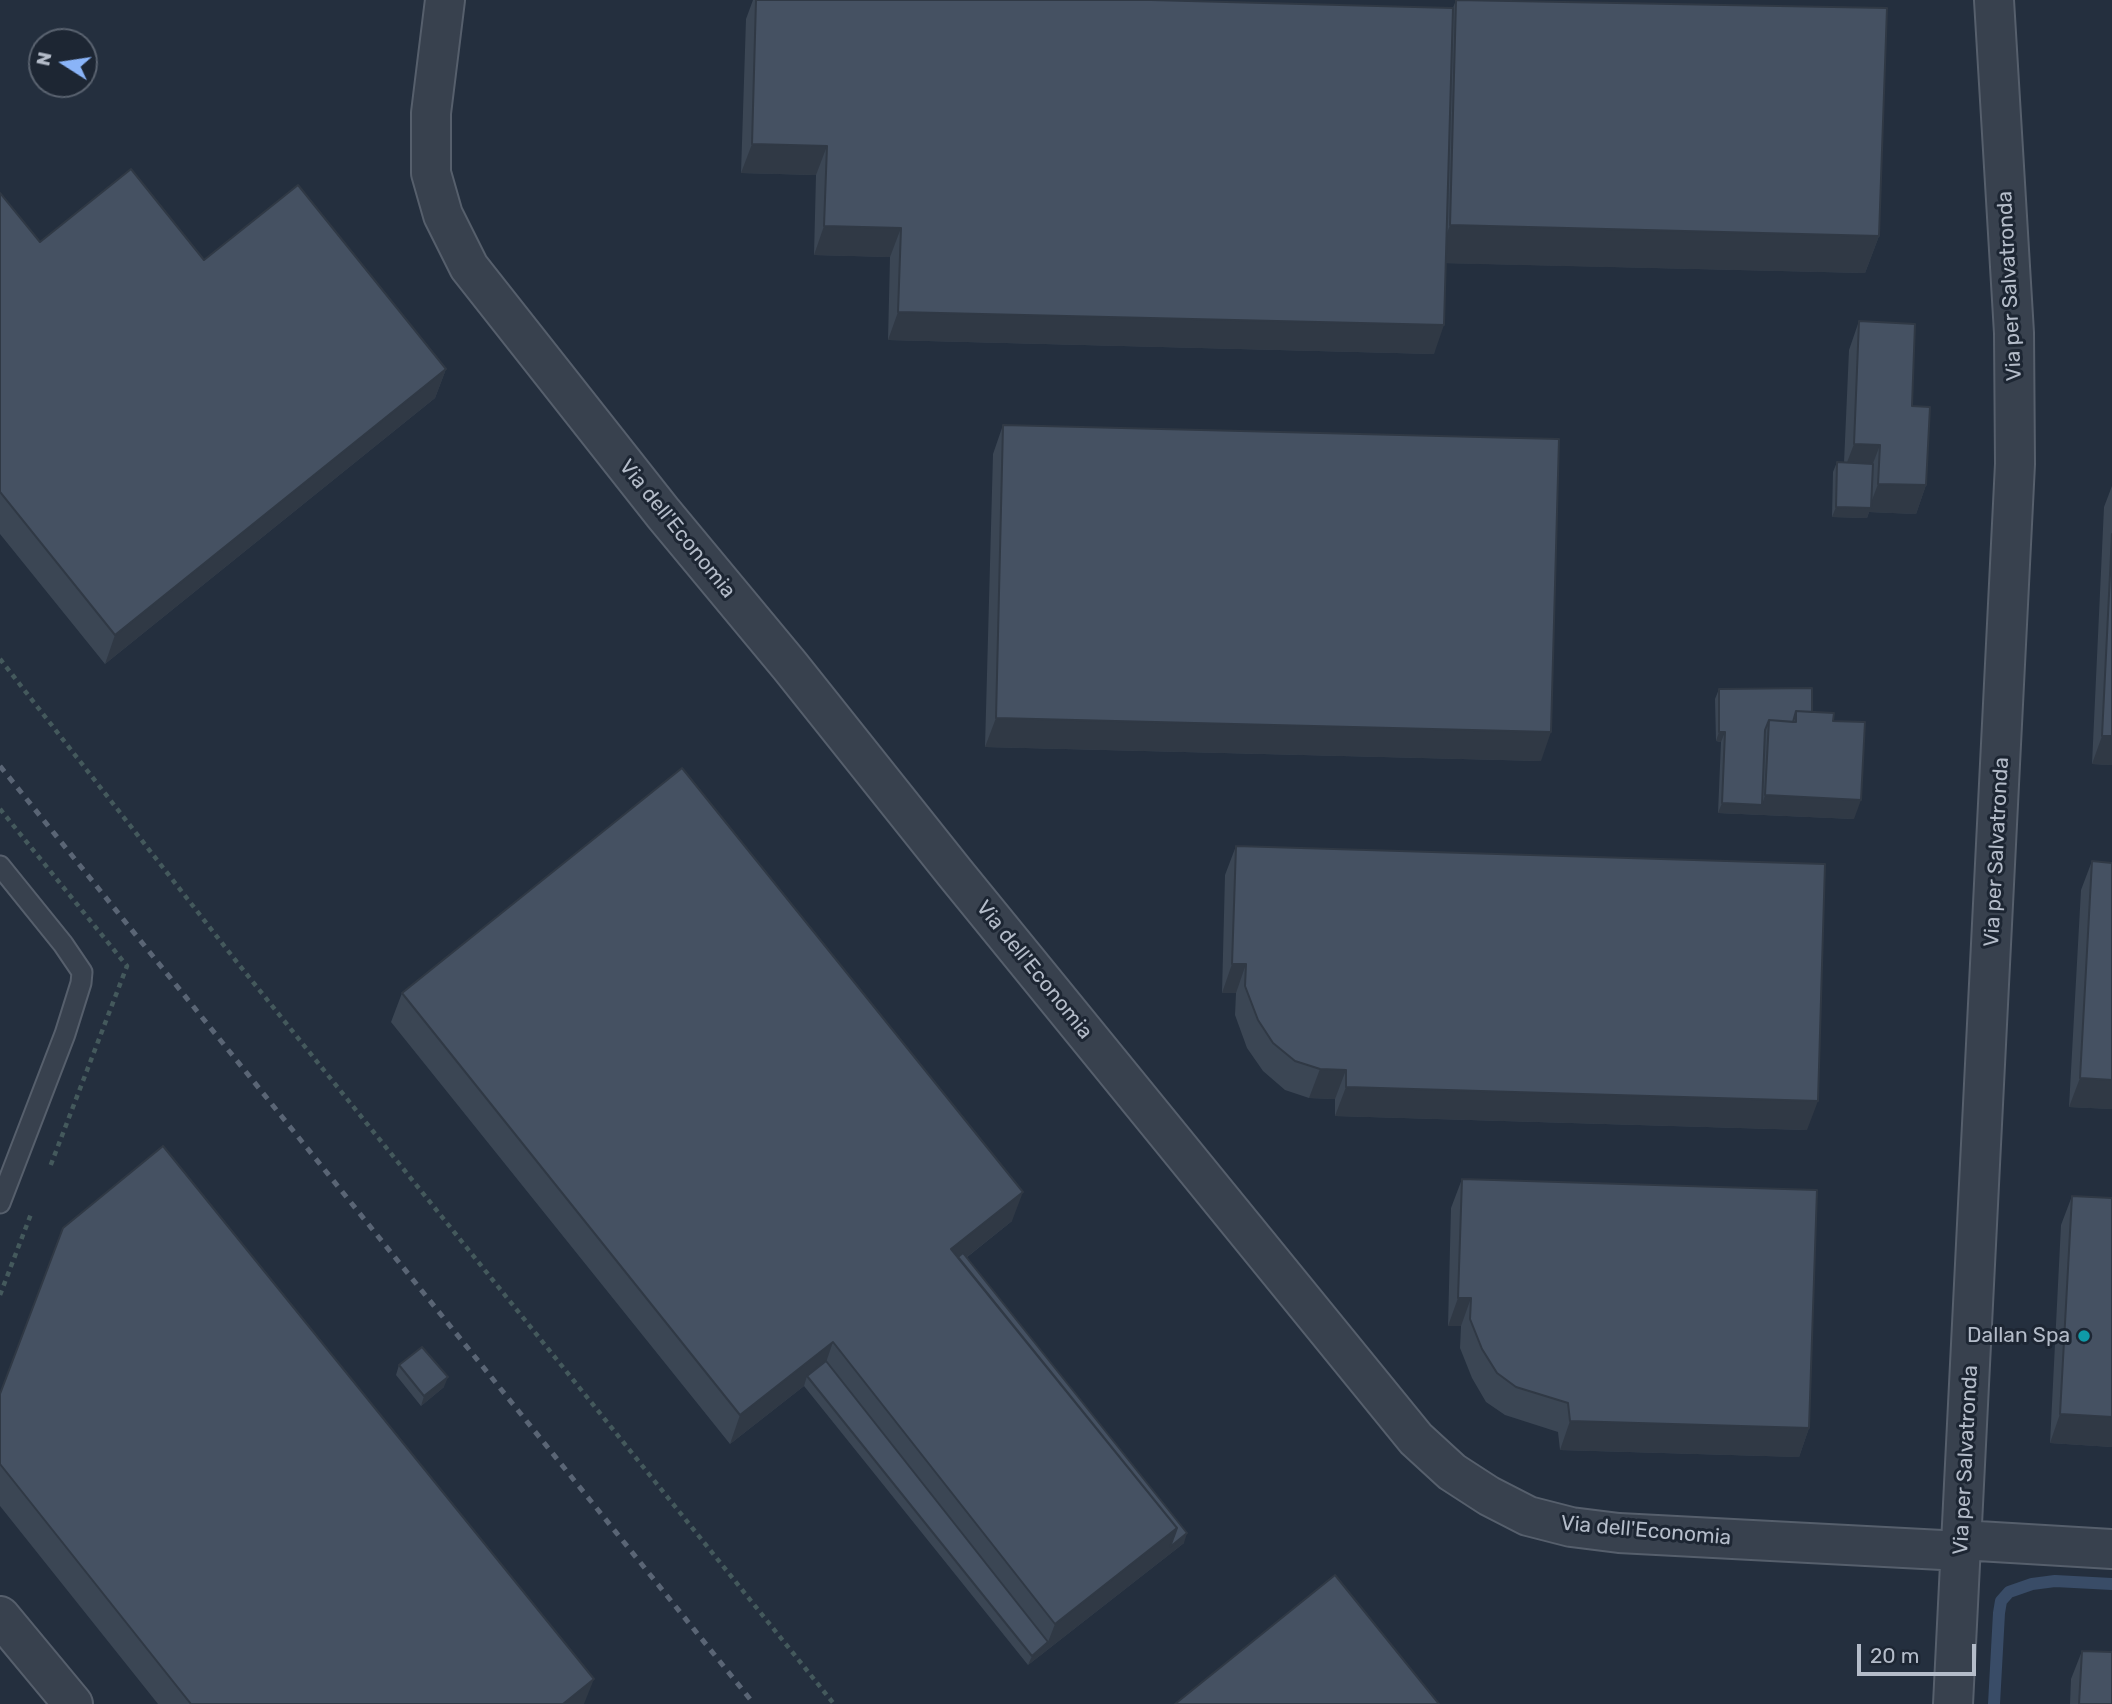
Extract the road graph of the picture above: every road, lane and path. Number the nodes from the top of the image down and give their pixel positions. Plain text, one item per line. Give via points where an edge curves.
1 (445, 0) edge
2 (1994, 0) edge
3 (0, 659) edge
4 (0, 809) edge
5 (0, 866) edge
6 (90, 921) dead end
7 (0, 1203) edge
8 (23, 1235) dead end
9 (0, 1295) edge
10 (1961, 1545) junction
11 (2112, 1549) edge
12 (0, 1616) edge
13 (13, 1640) edge
14 (73, 1704) edge
15 (834, 1704) edge
16 (1953, 1704) edge

1 - 10 street, Via dell'Economia via 432,113 431,173 443,215 469,267 663,513 1416,1439 1452,1472 1489,1496 1528,1516 1571,1527
2 - 10 street, Via per Salvatronda via 2014,332 2015,464
3 - 15 path via 236,961
4 - 6 path
5 - 7 lane via 82,972 65,1034
8 - 9 path
10 - 11 street, Via dell'Economia
10 - 16 street, Via per Salvatronda
12 - 13 street
13 - 14 street

